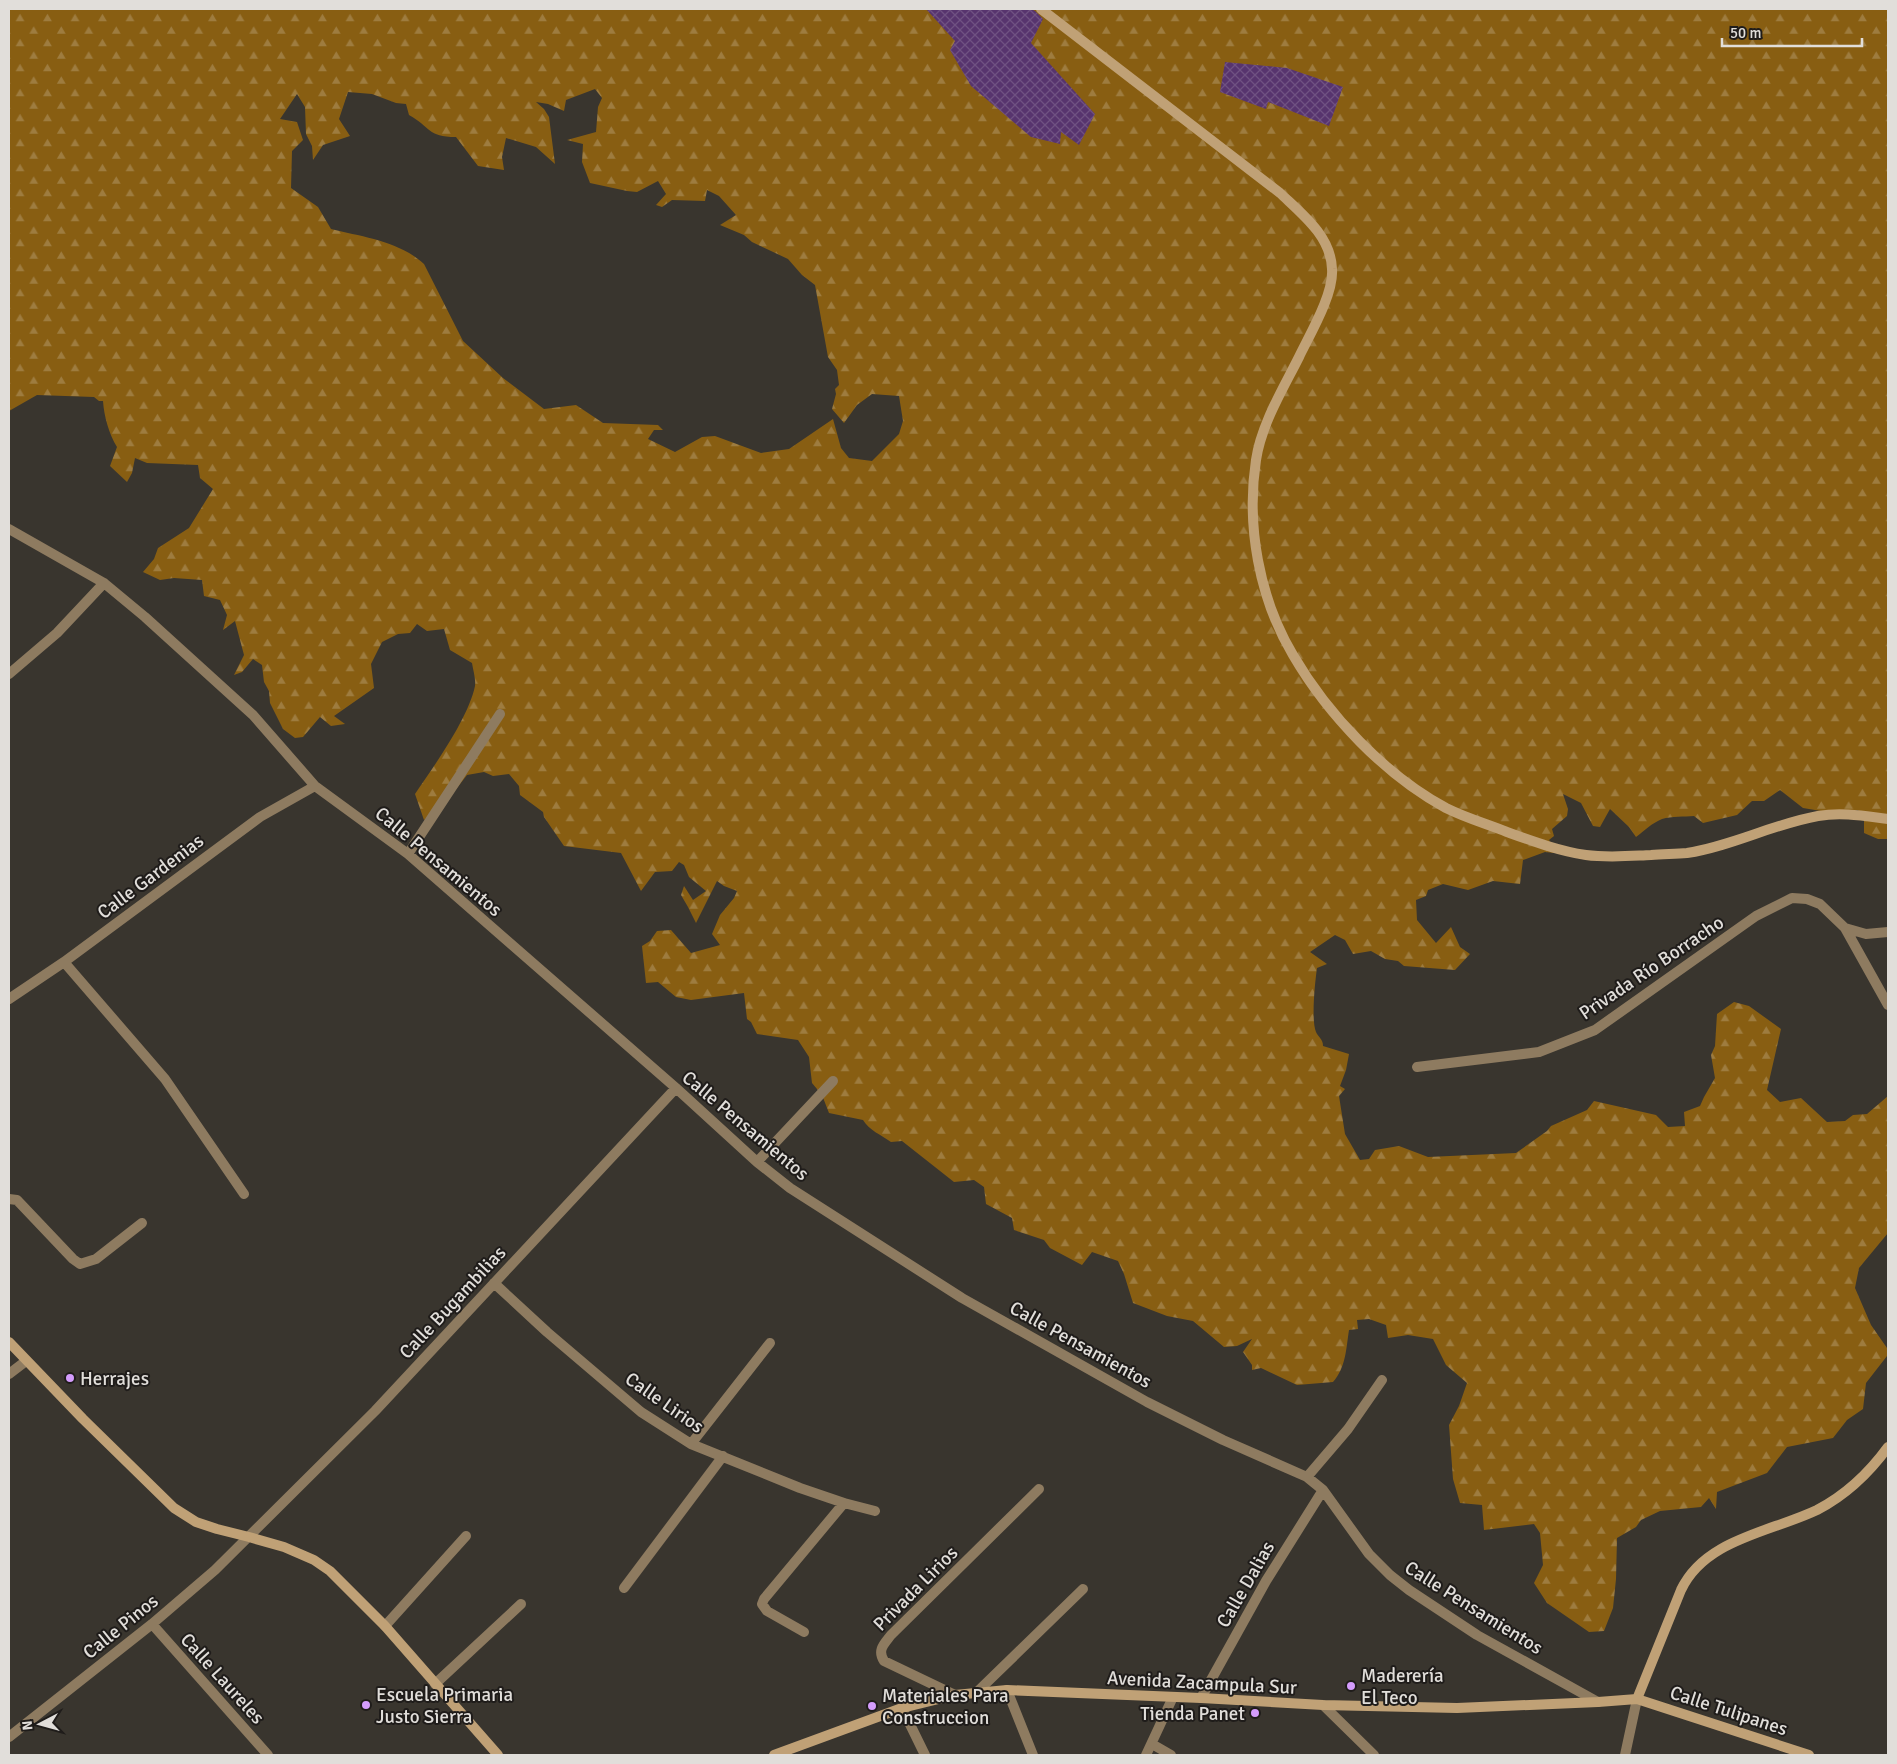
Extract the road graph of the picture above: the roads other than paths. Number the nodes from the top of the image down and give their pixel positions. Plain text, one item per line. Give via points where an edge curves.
1 (1041, 9) edge
2 (9, 529) edge
3 (104, 583) junction
4 (9, 674) edge
5 (500, 714) dead end
6 (315, 786) junction
7 (1888, 819) edge
8 (408, 854) junction
9 (1845, 928) junction
10 (1888, 932) edge
11 (64, 962) junction
12 (9, 999) edge
13 (1888, 1005) edge
14 (1417, 1067) dead end
15 (833, 1081) dead end
16 (676, 1088) junction
17 (757, 1162) junction
18 (244, 1194) dead end
19 (9, 1199) edge
20 (142, 1223) dead end
21 (494, 1283) junction
22 (9, 1342) edge
23 (770, 1343) dead end
24 (26, 1361) junction
25 (9, 1374) edge
26 (1382, 1380) dead end
27 (691, 1444) junction
28 (1888, 1447) edge
29 (723, 1456) junction
30 (1308, 1477) junction
31 (1040, 1489) dead end
32 (1324, 1490) junction
33 (844, 1503) junction
34 (875, 1511) dead end
35 (466, 1536) dead end
36 (249, 1537) junction
37 (624, 1588) dead end
38 (1083, 1589) dead end
39 (521, 1604) dead end
40 (152, 1624) junction
41 (385, 1626) junction
42 (804, 1632) dead end
43 (435, 1684) junction
44 (1008, 1690) junction
45 (976, 1693) junction
46 (954, 1695) junction
47 (1173, 1698) junction
48 (1201, 1698) junction
49 (1637, 1699) junction
50 (1598, 1702) junction
51 (1323, 1705) junction
52 (902, 1708) junction
53 (9, 1737) edge
54 (1152, 1744) junction
55 (268, 1755) edge
56 (498, 1755) edge
57 (774, 1755) edge
58 (925, 1755) edge
59 (1033, 1755) edge
60 (1146, 1755) edge
61 (1171, 1755) edge
62 (1374, 1755) edge
63 (1625, 1755) edge
64 (1809, 1755) edge

1 - 7 main road via 1280,193 1313,224 1329,252 1332,282 1270,415 1256,459 1254,526 1262,579 1280,631 1309,680 1358,739 1399,776 1447,808 1530,841 1584,855 1687,853 1817,816 1854,814
2 - 3 street, Calle Pensamientos
3 - 4 street via 56,633
3 - 6 street, Calle Pensamientos via 253,715
5 - 8 street
6 - 8 street, Calle Pensamientos
6 - 11 street, Calle Gardenias via 260,818
8 - 16 street, Calle Pensamientos
9 - 10 street via 1866,934
9 - 13 street
9 - 14 street, Privada Río Borracho via 1820,904 1792,898 1756,916 1595,1030 1539,1052
11 - 12 street, Calle Gardenias
11 - 18 street via 165,1079
15 - 17 street
16 - 17 street, Calle Pensamientos
16 - 21 street, Calle Bugambilias
17 - 30 street, Calle Pensamientos via 790,1188 962,1298 1147,1402
19 - 20 street via 17,1200 80,1264 96,1259
21 - 27 street, Calle Lirios via 642,1412
21 - 36 street, Calle Bugambilias via 375,1411
22 - 24 main road
23 - 27 street
24 - 25 street
24 - 36 main road via 174,1508 196,1522
26 - 30 street via 1348,1429
27 - 29 street, Calle Lirios
28 - 49 main road via 1873,1468 1817,1510 1734,1542 1696,1568 1685,1580
29 - 33 street, Calle Lirios
29 - 37 street
30 - 32 street, Calle Pensamientos
31 - 46 street, Privada Lirios via 881,1647 884,1661
32 - 48 street, Calle Dalias via 1266,1581
32 - 50 street, Calle Pensamientos via 1369,1554 1409,1590 1477,1635
33 - 34 street, Calle Lirios
33 - 42 street via 762,1604 767,1611
35 - 41 street
36 - 40 street, Calle Pinos
36 - 41 main road via 314,1560 330,1571
38 - 45 street
39 - 43 street
40 - 53 street, Calle Pinos
40 - 55 street, Calle Laureles
41 - 43 main road
43 - 56 main road
44 - 45 main road, Avenida Zacampula Sur
44 - 47 main road, Avenida Zacampula Sur
44 - 59 street
45 - 46 main road, Avenida Zacampula Sur
46 - 52 main road, Avenida Zacampula Sur
47 - 48 main road, Avenida Zacampula Sur
47 - 54 street
48 - 51 main road, Avenida Zacampula Sur
49 - 50 main road, Avenida Zacampula Sur
49 - 63 street
49 - 64 main road, Calle Tulipanes
50 - 51 main road, Avenida Zacampula Sur via 1457,1708
51 - 62 street
52 - 57 main road, Avenida Zacampula Sur
52 - 58 street
54 - 60 street
54 - 61 street

